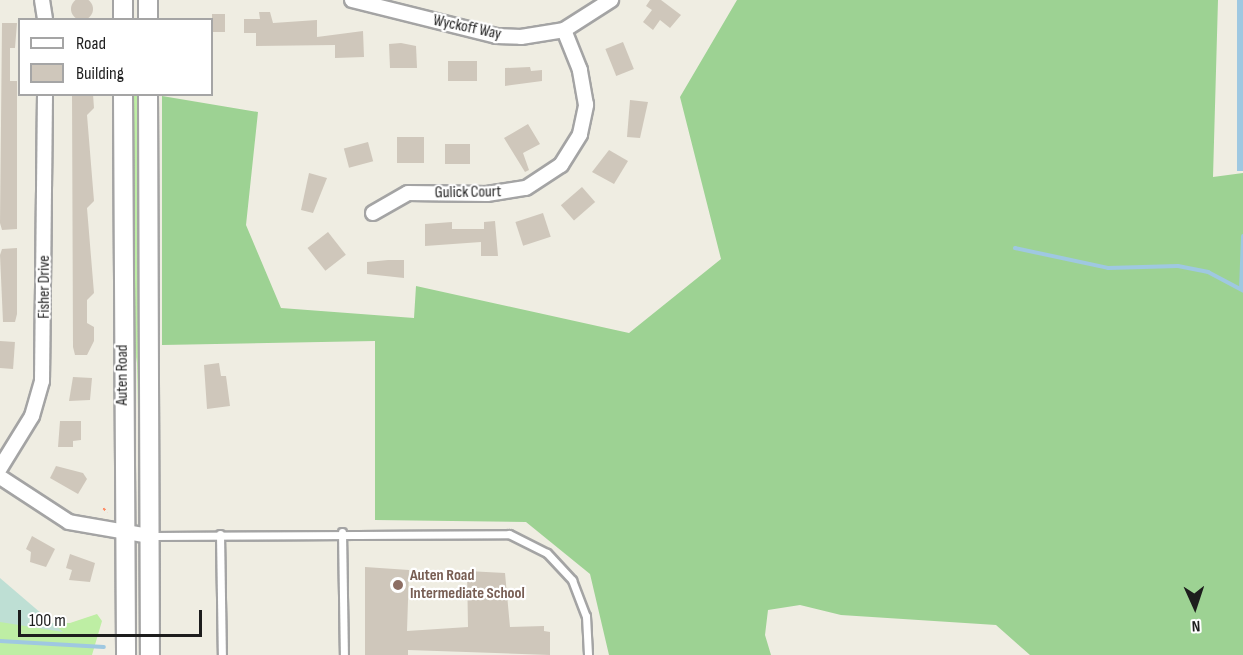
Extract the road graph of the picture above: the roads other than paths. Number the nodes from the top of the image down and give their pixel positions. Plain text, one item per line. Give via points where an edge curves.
1 (42, 0) edge
2 (123, 0) edge
3 (148, 0) edge
4 (352, 0) edge
5 (611, 0) edge
6 (45, 18) edge
7 (123, 18) edge
8 (148, 18) edge
9 (564, 30) junction
10 (45, 96) edge
11 (123, 96) edge
12 (148, 96) edge
13 (373, 213) dead end
14 (0, 468) edge
15 (0, 477) edge
16 (342, 532) junction
17 (124, 534) junction
18 (220, 534) junction
19 (149, 536) junction
20 (126, 655) edge
21 (150, 655) edge
22 (222, 655) edge
23 (344, 655) edge
24 (588, 655) edge

1 - 6 street
2 - 7 street
3 - 8 street
4 - 9 street, Wyckoff Way via 495,36
5 - 9 street, Wyckoff Way
9 - 13 street, Gulick Court via 580,70 586,105 580,134 561,165 526,188 487,194 408,193
10 - 14 street, Fisher Drive via 42,381 32,416
11 - 17 street, Auten Road
12 - 19 street, Auten Road
15 - 17 street via 69,522
16 - 18 lane
16 - 23 lane
16 - 24 lane via 490,531 528,542 547,553 572,580 586,616
17 - 19 street
17 - 20 street, Auten Road
18 - 19 lane
18 - 22 lane
19 - 21 street, Auten Road

